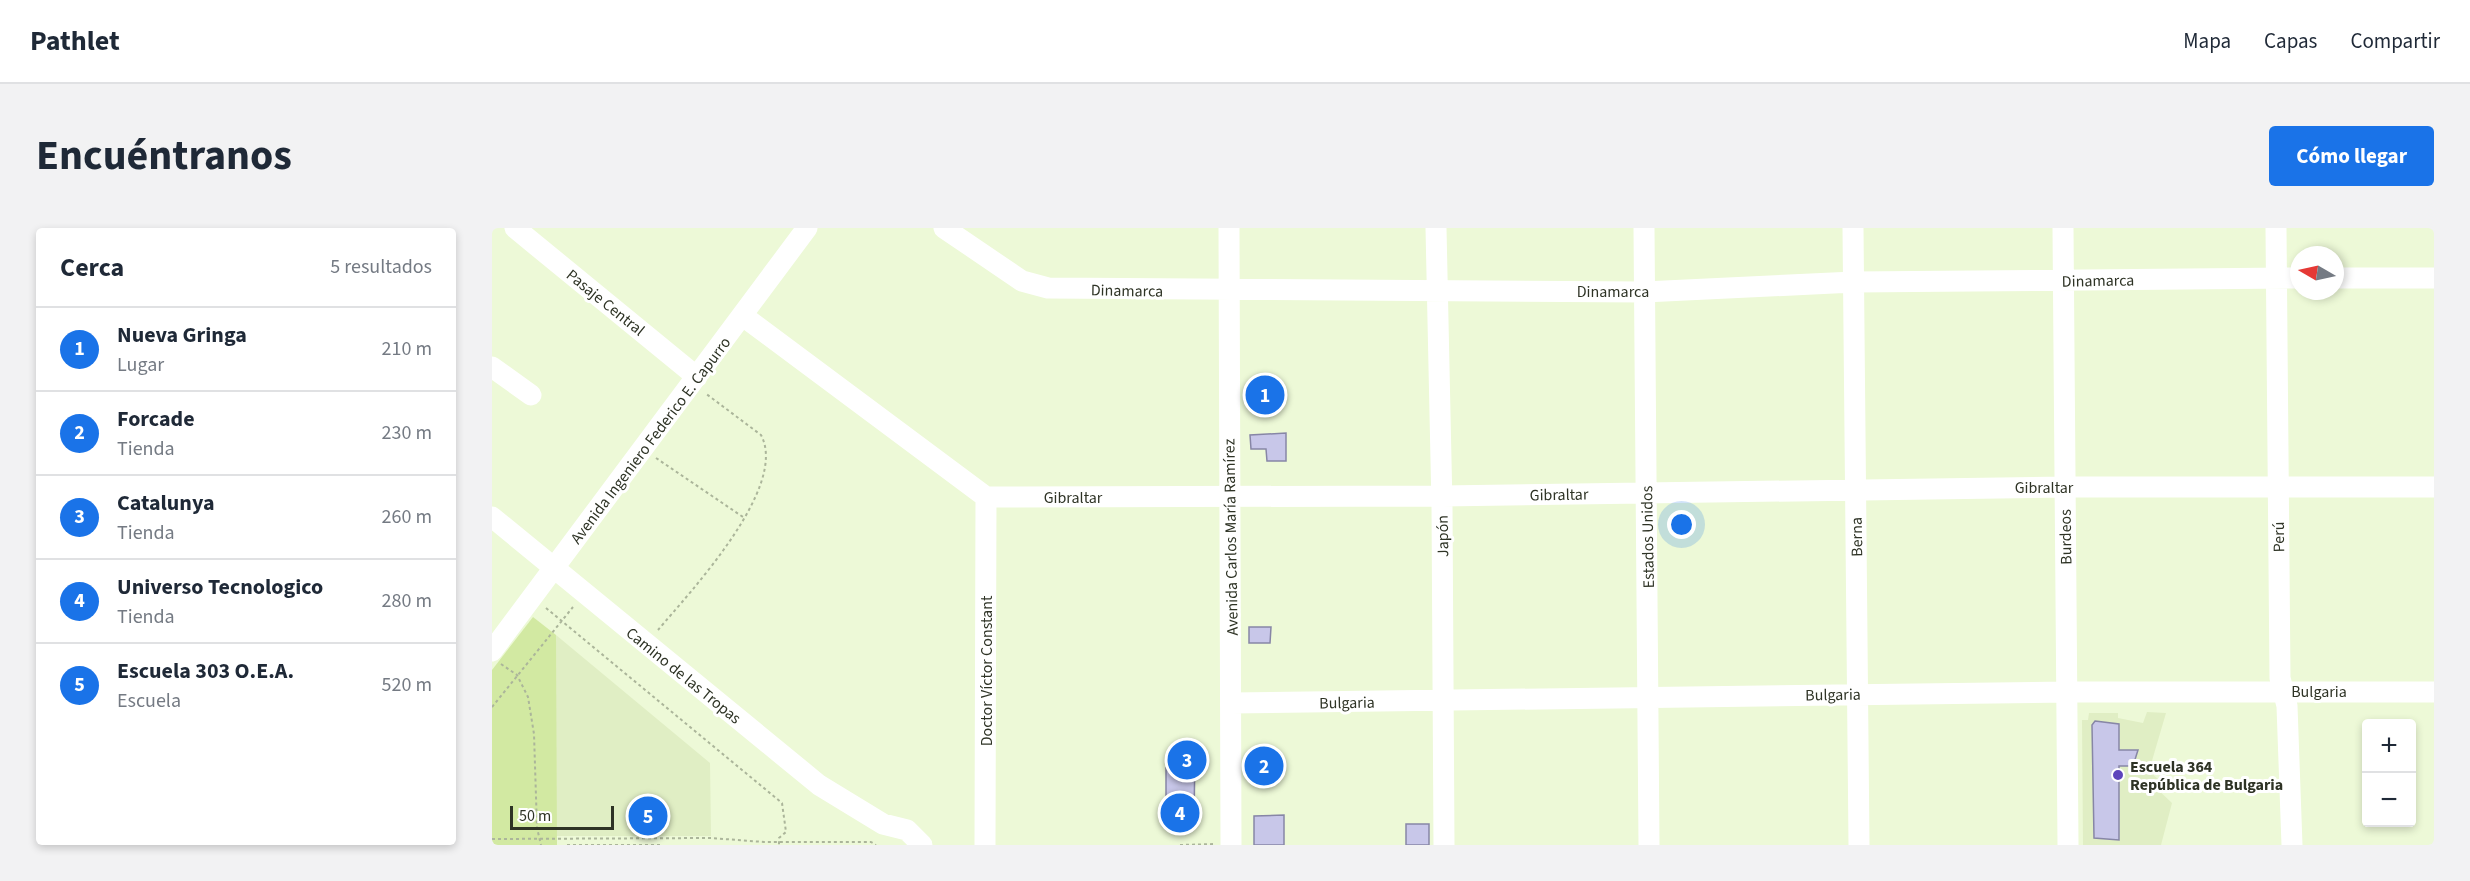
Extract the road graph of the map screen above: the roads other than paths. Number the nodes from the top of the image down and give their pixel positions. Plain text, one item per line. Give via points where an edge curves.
1 (515, 228) edge
2 (807, 228) edge
3 (944, 228) edge
4 (1230, 228) edge
5 (1437, 228) edge
6 (1644, 228) edge
7 (1853, 228) edge
8 (2063, 228) edge
9 (2276, 228) edge
10 (2277, 278) junction
11 (2290, 278) edge
12 (2344, 278) edge
13 (2434, 278) edge
14 (2064, 281) junction
15 (1854, 282) junction
16 (1436, 290) junction
17 (1229, 291) junction
18 (1644, 292) junction
19 (743, 316) junction
20 (492, 367) edge
21 (694, 380) junction
22 (531, 395) dead end
23 (2064, 487) junction
24 (2434, 487) edge
25 (2278, 488) junction
26 (1855, 489) junction
27 (1646, 493) junction
28 (1442, 495) junction
29 (1228, 496) junction
30 (986, 497) junction
31 (492, 517) edge
32 (554, 568) junction
33 (496, 657) edge
34 (2283, 691) junction
35 (2067, 692) junction
36 (2434, 692) edge
37 (1858, 694) junction
38 (1649, 697) junction
39 (1444, 700) junction
40 (1232, 703) junction
41 (883, 824) junction
42 (903, 845) edge
43 (922, 845) edge
44 (985, 845) edge
45 (1230, 845) edge
46 (1444, 845) edge
47 (1649, 845) edge
48 (1859, 845) edge
49 (2068, 845) edge
50 (2292, 845) edge

1 - 21 street, Pasaje Central
2 - 19 street, Avenida Ingeniero Federico E. Capurro
3 - 17 street, Dinamarca via 1034,286
4 - 17 street, Avenida Carlos María Ramírez
5 - 16 street, Japón
6 - 18 street, Estados Unidos
7 - 15 street, Berna
8 - 14 street, Burdeos
9 - 10 street, Perú
10 - 11 street, Dinamarca
10 - 14 street, Dinamarca
10 - 25 street, Perú
12 - 13 street
14 - 15 street, Dinamarca
14 - 23 street, Burdeos
15 - 18 street, Dinamarca
15 - 26 street, Berna
16 - 17 street, Dinamarca
16 - 18 street, Dinamarca
16 - 28 street, Japón
17 - 29 street, Avenida Carlos María Ramírez
18 - 27 street, Estados Unidos
19 - 21 street, Avenida Ingeniero Federico E. Capurro
19 - 30 street
20 - 22 street
21 - 32 street, Avenida Ingeniero Federico E. Capurro
23 - 25 street, Gibraltar
23 - 26 street, Gibraltar
23 - 35 street, Burdeos
24 - 25 street, Gibraltar
25 - 34 street, Perú
26 - 27 street, Gibraltar
26 - 37 street, Berna
27 - 28 street, Gibraltar
27 - 38 street, Estados Unidos
28 - 29 street, Gibraltar
28 - 39 street, Japón
29 - 30 street, Gibraltar
29 - 40 street, Avenida Carlos María Ramírez
30 - 44 street, Doctor Víctor Constant
31 - 32 street, Camino de las Tropas
32 - 33 street, Avenida Ingeniero Federico E. Capurro
32 - 41 street, Camino de las Tropas via 819,785
34 - 35 street, Bulgaria
34 - 36 street, Bulgaria
34 - 50 street, Perú via 2287,706
35 - 37 street, Bulgaria
35 - 49 street, Burdeos
37 - 38 street, Bulgaria
37 - 48 street, Berna
38 - 39 street, Bulgaria
38 - 47 street, Estados Unidos
39 - 40 street, Bulgaria
39 - 46 street, Japón
40 - 45 street, Avenida Carlos María Ramírez
41 - 42 street, Camino de las Tropas
41 - 43 street, Camino de las Tropas via 907,830

